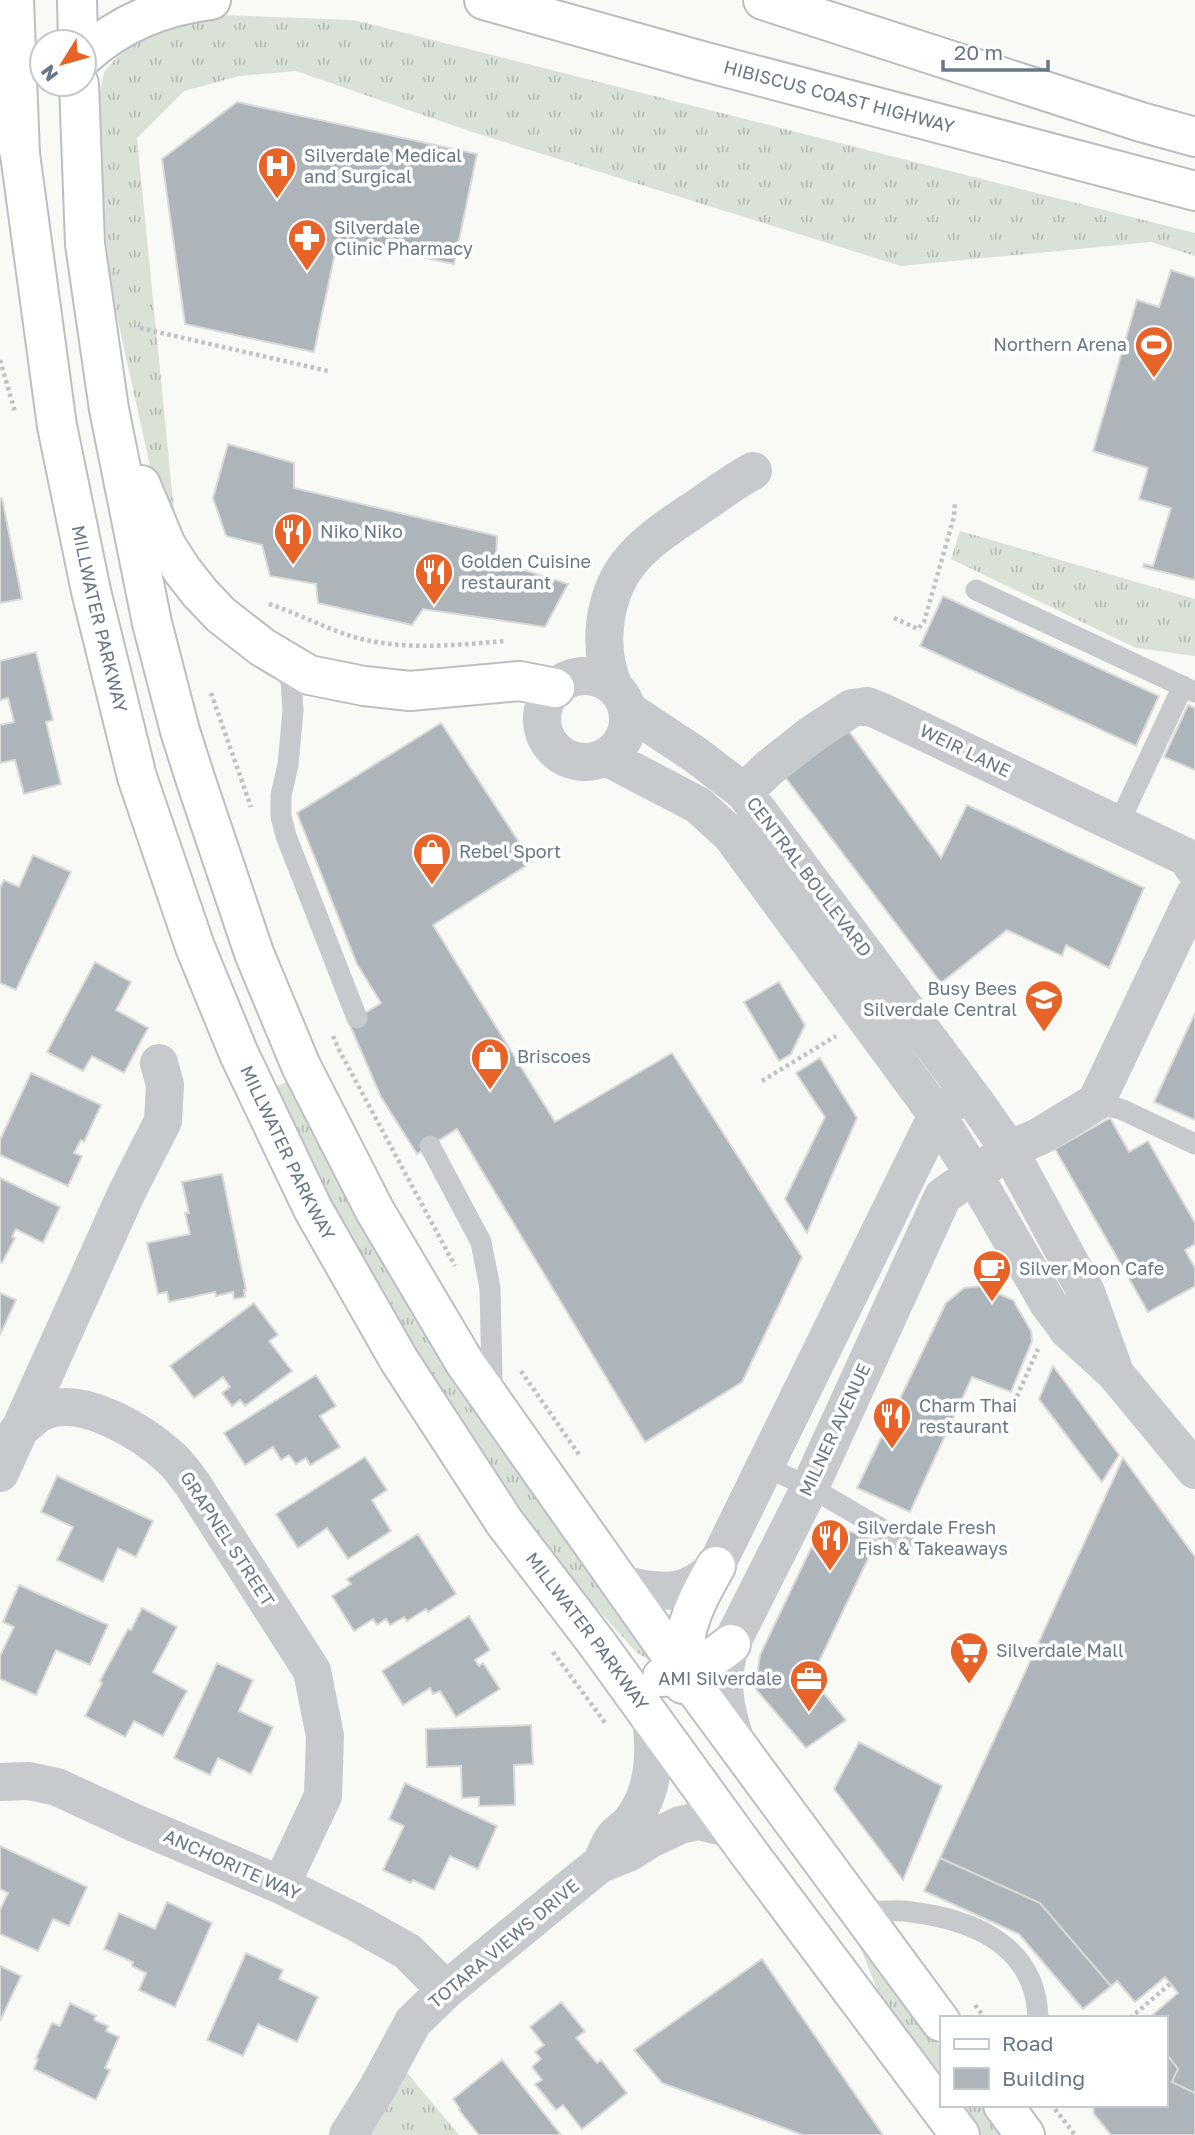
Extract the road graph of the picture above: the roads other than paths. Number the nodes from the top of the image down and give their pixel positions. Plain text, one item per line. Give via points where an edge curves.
1 (13, 0) edge
2 (77, 0) edge
3 (211, 0) edge
4 (484, 0) edge
5 (763, 0) edge
6 (78, 28) edge
7 (98, 42) edge
8 (0, 88) edge
9 (80, 98) edge
10 (1195, 137) edge
11 (20, 153) junction
12 (1195, 191) edge
13 (109, 409) junction
14 (753, 471) dead end
15 (976, 590) dead end
16 (276, 656) junction
17 (555, 688) junction
18 (1189, 689) edge
19 (621, 698) junction
20 (606, 757) junction
21 (744, 792) junction
22 (1118, 825) junction
23 (1195, 870) edge
24 (1195, 894) edge
25 (357, 1018) dead end
26 (159, 1063) dead end
27 (1096, 1102) junction
28 (977, 1104) junction
29 (937, 1115) junction
30 (1195, 1144) edge
31 (430, 1146) dead end
32 (1009, 1150) junction
33 (974, 1175) junction
34 (1114, 1372) junction
35 (498, 1409) junction
36 (17, 1432) junction
37 (1191, 1454) edge
38 (766, 1467) junction
39 (0, 1473) edge
40 (810, 1487) junction
41 (904, 1542) dead end
42 (716, 1566) junction
43 (621, 1584) junction
44 (596, 1642) junction
45 (732, 1644) junction
46 (683, 1672) junction
47 (651, 1719) junction
48 (736, 1742) junction
49 (0, 1782) edge
50 (732, 1829) junction
51 (600, 1864) junction
52 (281, 1885) junction
53 (860, 1912) junction
54 (446, 1990) junction
55 (1038, 2016) edge
56 (873, 2018) junction
57 (940, 2021) edge
58 (348, 2135) edge
59 (960, 2135) edge

1 - 11 main road, MILLWATER PARKWAY
2 - 6 main road
3 - 7 main road via 170,7
4 - 12 main road, HIBISCUS COAST HIGHWAY
5 - 10 main road
8 - 11 main road
9 - 13 main road via 85,244
11 - 44 main road, MILLWATER PARKWAY via 57,426 91,591 137,777 195,947 239,1054 313,1209 392,1349 505,1523
13 - 16 main road via 166,545 182,570 221,615
13 - 35 main road via 152,623 180,731 254,953 302,1066 375,1211 465,1363
14 - 19 street via 662,533 627,566 610,600 604,651 607,671
15 - 18 lane
16 - 17 main road via 309,675 398,690 520,681
16 - 25 lane via 290,681 293,710 281,816
17 - 19 street via 578,676 591,676 603,680
17 - 20 street via 542,713 542,726 555,750 580,762
18 - 22 lane
19 - 20 street via 629,724 617,749
19 - 21 street, CENTRAL BOULEVARD
20 - 29 street, CENTRAL BOULEVARD via 698,805 731,835
21 - 22 street, WEIR LANE via 812,734 852,708 867,706
21 - 28 street, CENTRAL BOULEVARD
22 - 23 street, WEIR LANE via 1186,858
24 - 27 street
26 - 36 street via 165,1085 163,1121
27 - 30 lane
27 - 32 street
28 - 29 street via 956,1101
28 - 32 street, CENTRAL BOULEVARD
29 - 33 street, CENTRAL BOULEVARD
29 - 38 street
31 - 35 lane via 481,1242 490,1288 492,1379
32 - 33 street, MILNER AVENUE
32 - 34 street, CENTRAL BOULEVARD via 1086,1292
33 - 34 street, CENTRAL BOULEVARD via 1048,1303 1068,1330
33 - 40 street, MILNER AVENUE via 943,1196
34 - 37 street, CENTRAL BOULEVARD
35 - 43 main road
36 - 39 street
36 - 52 street, GRAPNEL STREET via 39,1414 62,1407 93,1410 174,1461 312,1671 325,1736 323,1796
38 - 40 lane
38 - 42 street
40 - 41 lane
40 - 45 street, MILNER AVENUE
42 - 43 street via 693,1586 680,1589
42 - 46 main road via 691,1614
43 - 46 main road
44 - 46 main road via 643,1672 659,1677
44 - 47 main road, MILLWATER PARKWAY
45 - 46 main road
45 - 48 street, MILNER AVENUE via 725,1663 724,1700
46 - 48 main road
46 - 56 main road via 687,1715 850,1943
47 - 50 main road, MILLWATER PARKWAY
47 - 51 street, TOTARA VIEWS DRIVE via 654,1760 650,1783 629,1824 615,1836
48 - 53 main road
49 - 52 street, ANCHORITE WAY via 29,1781 57,1787
50 - 51 street, TOTARA VIEWS DRIVE via 699,1821 680,1825
50 - 56 main road, MILLWATER PARKWAY
51 - 54 street, TOTARA VIEWS DRIVE
52 - 54 street, ANCHORITE WAY via 407,1951
53 - 55 lane via 902,1911 964,1923 1008,1947 1027,1971
53 - 57 main road
54 - 58 street, TOTARA VIEWS DRIVE via 413,2022
56 - 59 main road, MILLWATER PARKWAY

